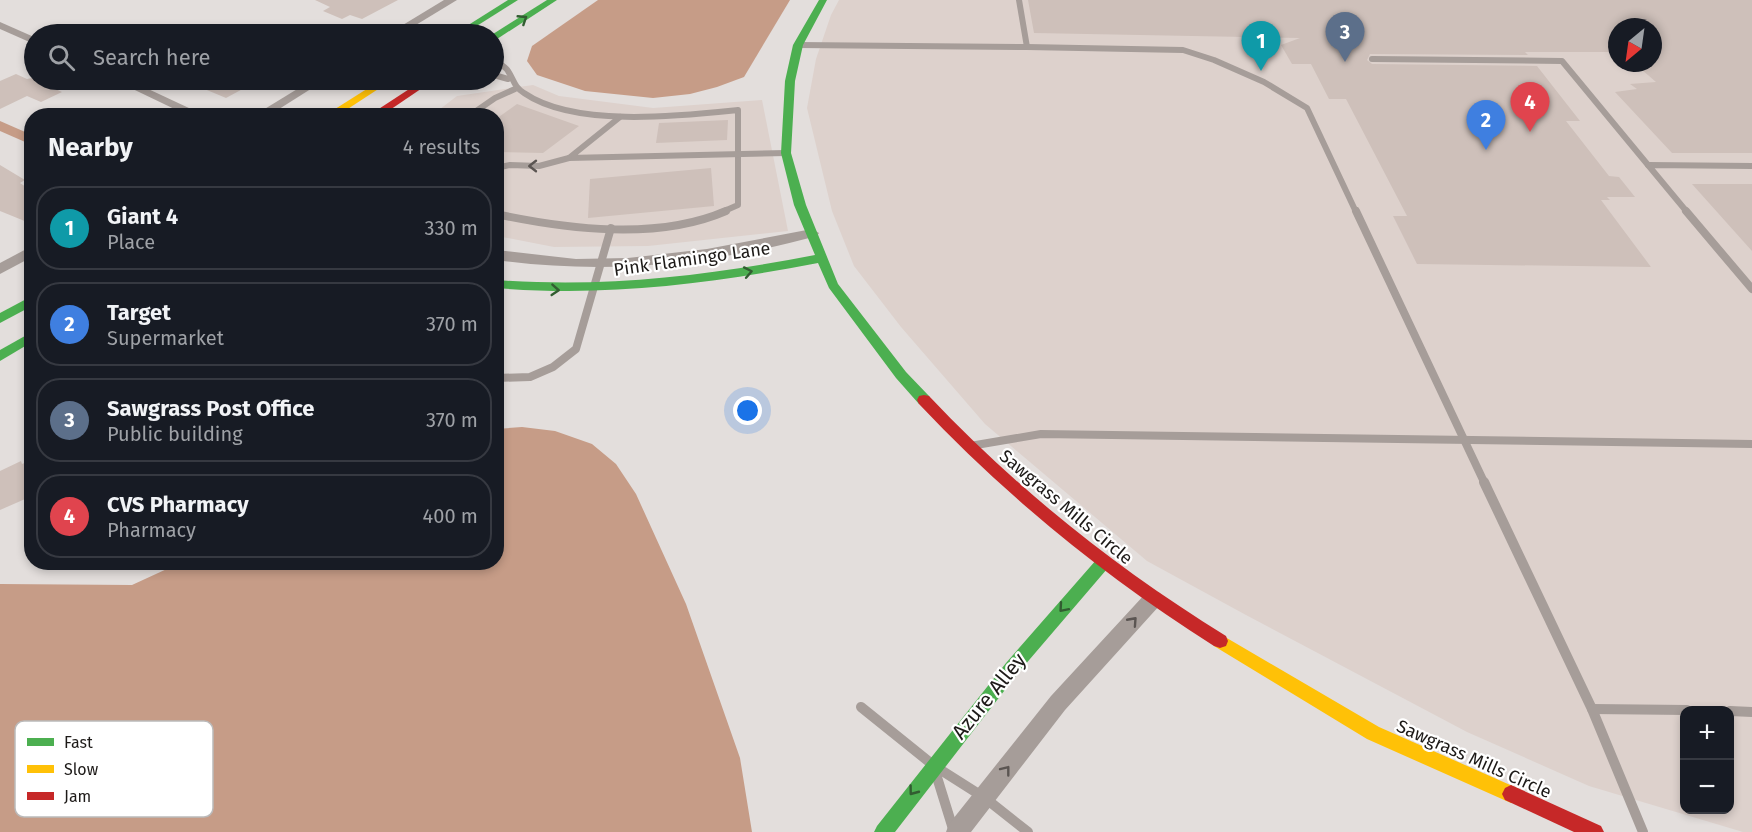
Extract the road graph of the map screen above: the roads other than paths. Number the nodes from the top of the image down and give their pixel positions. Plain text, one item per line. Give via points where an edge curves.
1 (452, 0) edge
2 (514, 0) edge
3 (553, 0) edge
4 (823, 0) edge
5 (1019, 0) edge
6 (411, 24) edge
7 (475, 24) edge
8 (0, 25) edge
9 (504, 32) edge
10 (24, 36) edge
11 (798, 45) junction
12 (1026, 47) junction
13 (1372, 59) dead end
14 (504, 67) edge
15 (504, 78) edge
16 (508, 79) junction
17 (515, 89) junction
18 (142, 90) edge
19 (302, 90) edge
20 (371, 90) edge
21 (413, 90) edge
22 (182, 108) edge
23 (272, 108) edge
24 (342, 108) edge
25 (385, 108) edge
26 (481, 108) edge
27 (620, 117) junction
28 (739, 152) junction
29 (786, 153) junction
30 (568, 158) junction
31 (1648, 165) junction
32 (504, 166) edge
33 (1752, 166) edge
34 (504, 215) edge
35 (612, 228) junction
36 (812, 233) junction
37 (24, 255) edge
38 (504, 256) edge
39 (822, 258) junction
40 (601, 264) junction
41 (1, 267) edge
42 (504, 285) edge
43 (1752, 289) edge
44 (593, 292) junction
45 (24, 305) edge
46 (0, 320) edge
47 (24, 341) edge
48 (0, 356) edge
49 (504, 378) edge
50 (1462, 440) junction
51 (1752, 444) edge
52 (967, 447) junction
53 (1102, 564) junction
54 (1153, 599) junction
55 (861, 707) dead end
56 (1592, 709) junction
57 (1680, 711) edge
58 (1734, 711) edge
59 (1752, 712) edge
60 (933, 765) junction
61 (984, 798) junction
62 (883, 832) edge
63 (956, 832) edge
64 (1028, 832) edge
65 (1595, 832) edge
66 (1643, 832) edge

1 - 6 street
2 - 7 main road
9 -> 3 main road
4 - 11 main road, Sawgrass Mills Circle
5 - 12 lane
8 - 10 street
11 - 12 lane
11 - 29 main road, Sawgrass Mills Circle via 790,81
12 - 50 lane via 1183,50 1265,84 1307,108
13 - 31 lane via 1562,61
14 - 16 lane
15 - 16 lane
16 - 17 lane
17 - 26 lane
17 - 27 lane via 539,102
18 - 22 street
19 - 23 street
20 - 24 main road
21 - 25 main road
27 - 28 lane via 738,110
27 - 30 lane
28 - 29 lane
28 - 30 lane
28 - 35 lane via 738,205 691,221
29 - 36 main road, Sawgrass Mills Circle
30 -> 32 lane via 538,166
31 - 33 lane
31 - 43 lane
34 - 35 lane
35 - 40 lane
36 - 39 main road, Sawgrass Mills Circle
36 - 40 street, Pink Flamingo Lane via 655,261
37 - 41 street
38 - 40 street, Pink Flamingo Lane
44 -> 39 main road, Pink Flamingo Lane via 657,287
39 - 52 main road, Sawgrass Mills Circle via 832,285 901,375
40 - 44 lane
42 -> 44 main road, Pink Flamingo Lane
44 - 49 lane via 576,349 553,367 530,377
45 - 46 main road
47 - 48 main road
50 - 51 lane
50 - 52 lane via 1041,434
50 - 56 lane
52 - 53 main road, Sawgrass Mills Circle
53 - 54 main road, Sawgrass Mills Circle
53 -> 60 main road, Azure Alley
61 -> 54 street via 1058,703
54 - 65 main road, Sawgrass Mills Circle via 1373,733
55 - 60 lane
56 - 57 lane
56 - 66 lane
58 - 59 lane
60 - 61 lane
60 -> 62 main road, Azure Alley
60 - 63 lane
61 - 63 street
61 - 64 lane

